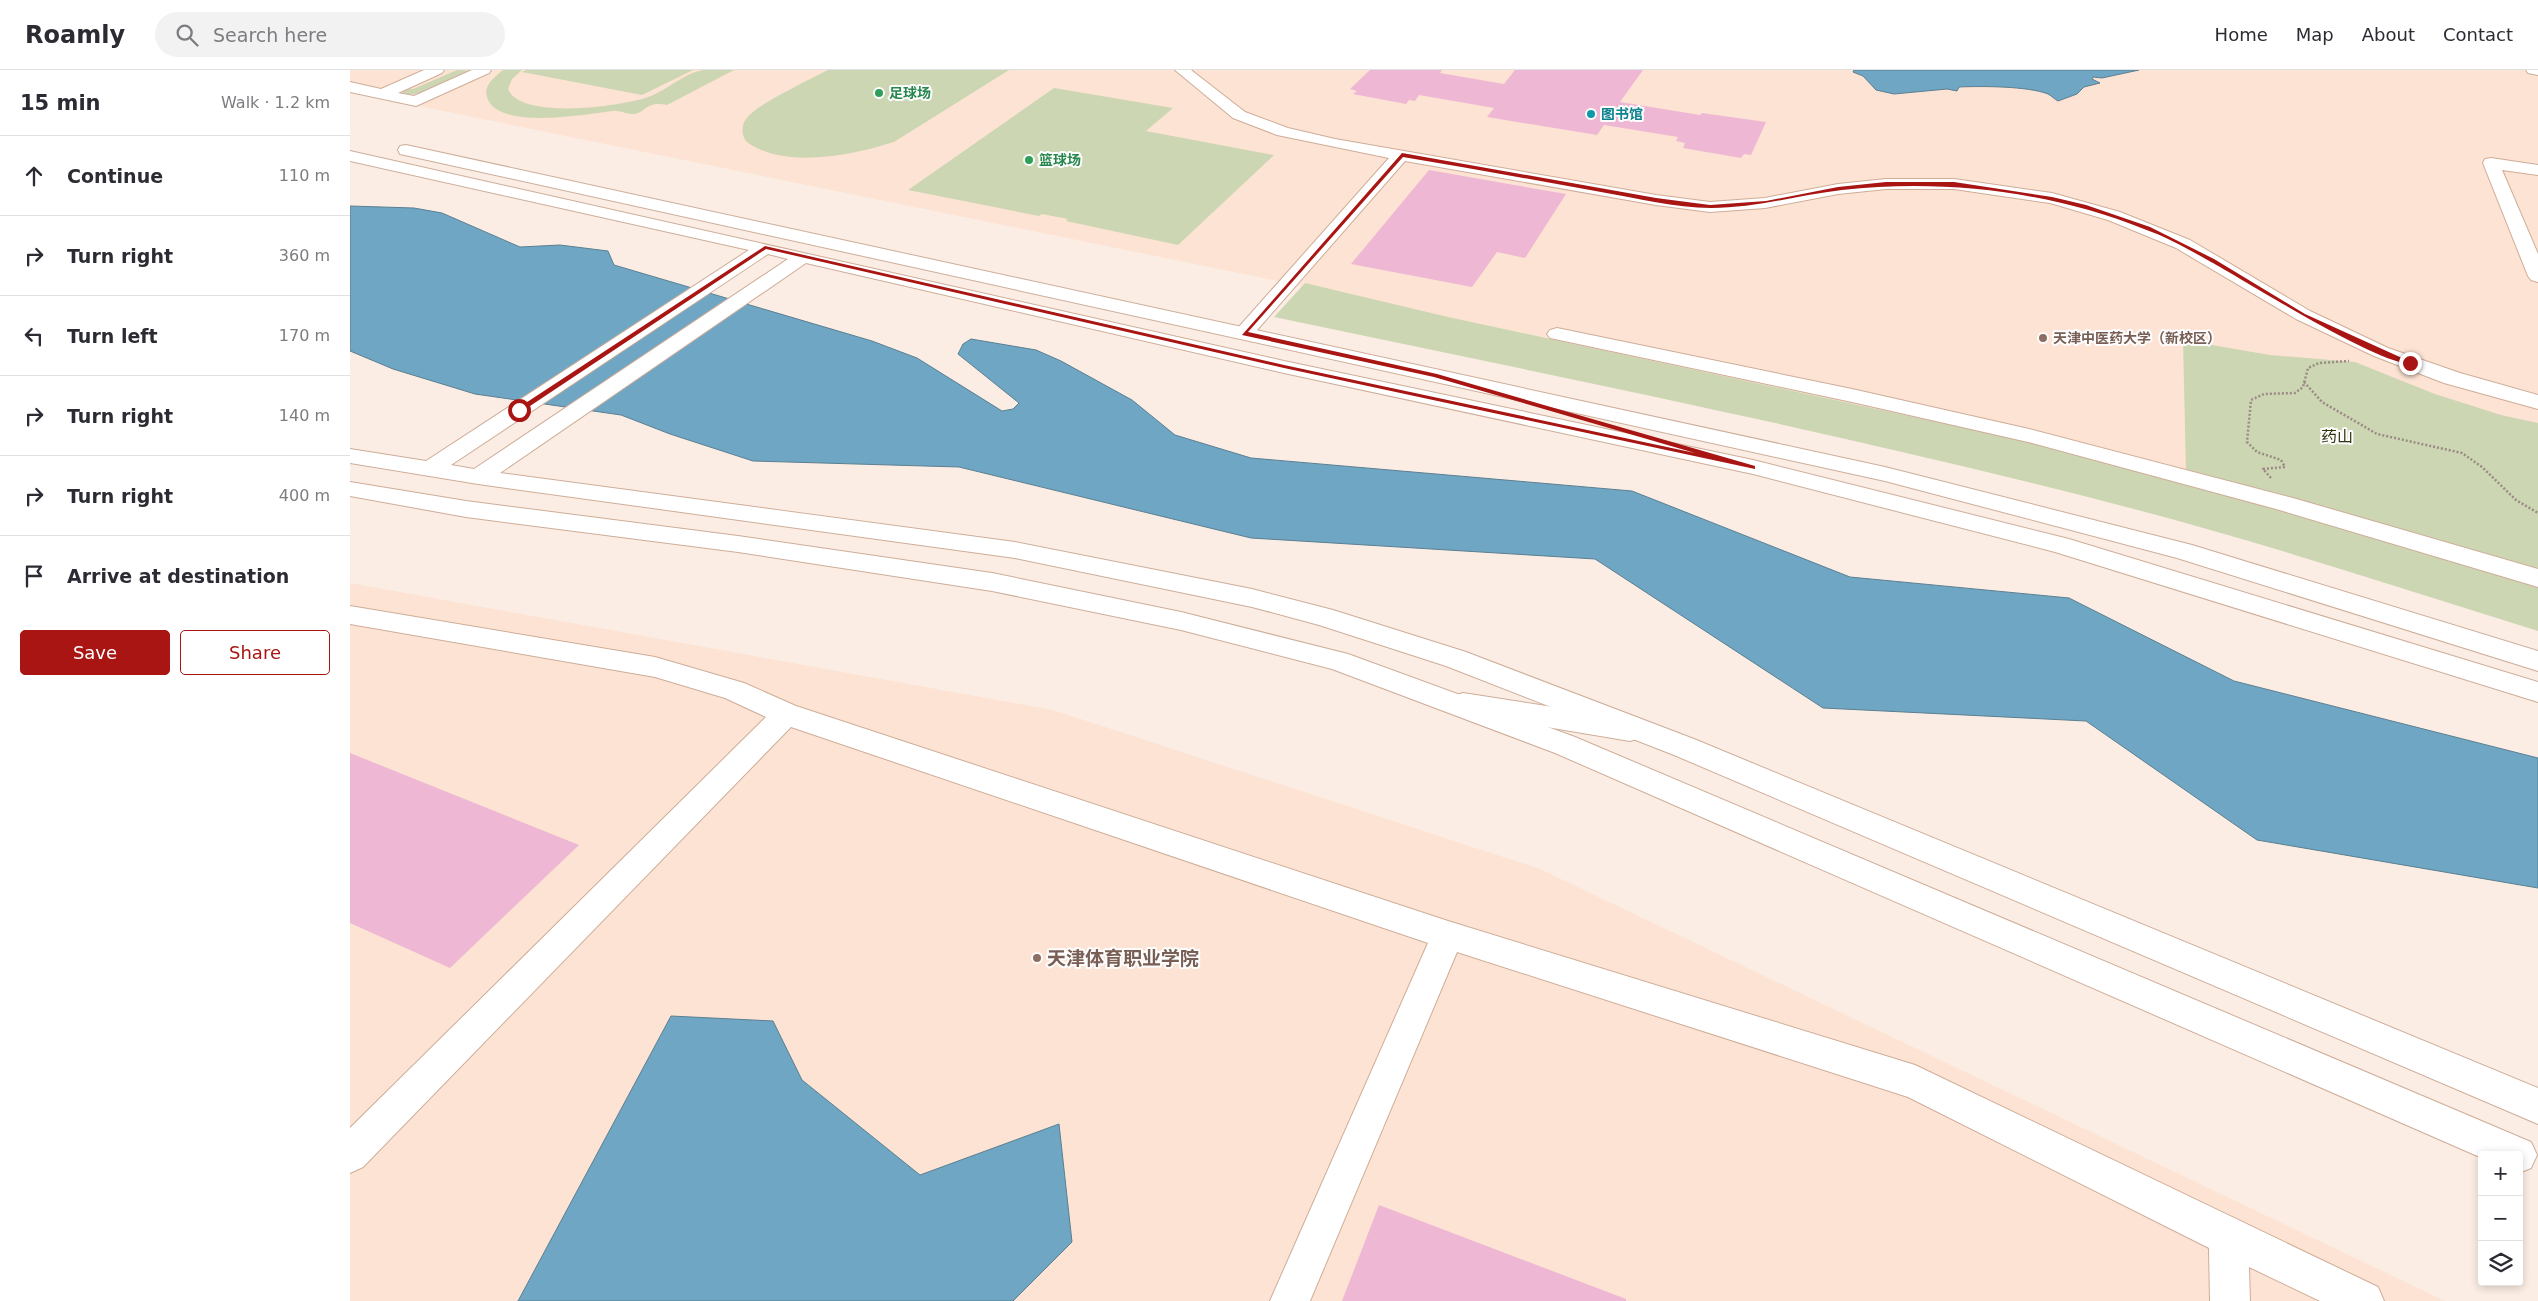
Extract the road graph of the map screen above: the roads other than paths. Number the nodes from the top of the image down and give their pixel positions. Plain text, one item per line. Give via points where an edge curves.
1 (437, 70) edge
2 (484, 70) edge
3 (1182, 70) edge
4 (2533, 70) edge
5 (2538, 71) edge
6 (374, 77) dead end
7 (350, 87) edge
8 (382, 94) junction
9 (354, 145) edge
10 (1402, 155) junction
11 (2538, 170) edge
12 (765, 248) junction
13 (803, 257) junction
14 (2538, 276) edge
15 (1244, 333) junction
16 (1557, 334) dead end
17 (1435, 376) junction
18 (2538, 402) edge
19 (350, 456) edge
20 (1753, 467) junction
21 (430, 469) junction
22 (478, 476) junction
23 (350, 489) edge
24 (2538, 578) edge
25 (350, 615) edge
26 (2538, 661) edge
27 (2532, 690) edge
28 (1446, 701) junction
29 (786, 714) junction
30 (1644, 732) junction
31 (1448, 935) junction
32 (2538, 1106) edge
33 (2509, 1151) edge
34 (350, 1154) edge
35 (2523, 1157) edge
36 (2538, 1163) edge
37 (2228, 1237) junction
38 (1290, 1301) edge
39 (2230, 1301) edge
40 (2364, 1301) edge

1 - 8 main road
2 - 8 main road via 416,101
3 - 10 main road via 1239,115 1258,124 1308,138
4 - 5 main road
6 - 7 main road
7 - 8 main road
9 - 12 main road
9 - 15 main road via 493,167
10 - 15 main road
10 - 18 main road via 1710,207 1766,203 1838,189 1893,184 1963,184 2052,198 2114,216 2183,244 2303,315 2381,352 2452,378
11 - 14 main road via 2491,163
12 - 13 main road
12 - 21 main road
13 - 20 main road via 1303,371
13 - 22 main road
15 - 17 main road
16 - 24 main road via 1897,405 2040,439 2258,496
17 - 20 main road
17 - 26 main road via 1787,450 1995,501 2193,554
19 - 21 main road
20 - 27 main road via 2070,548
21 - 22 main road
22 - 30 main road via 1015,550 1234,594 1324,617 1456,659
23 - 28 main road via 466,509 738,544 992,582 1181,620 1338,661
25 - 29 main road via 655,667 734,690
28 - 30 main road
28 - 33 main road via 1565,745
29 - 31 main road
29 - 34 main road
30 - 32 main road
31 - 37 main road via 1915,1082
31 - 38 main road
35 - 36 main road
37 - 39 main road
37 - 40 main road

